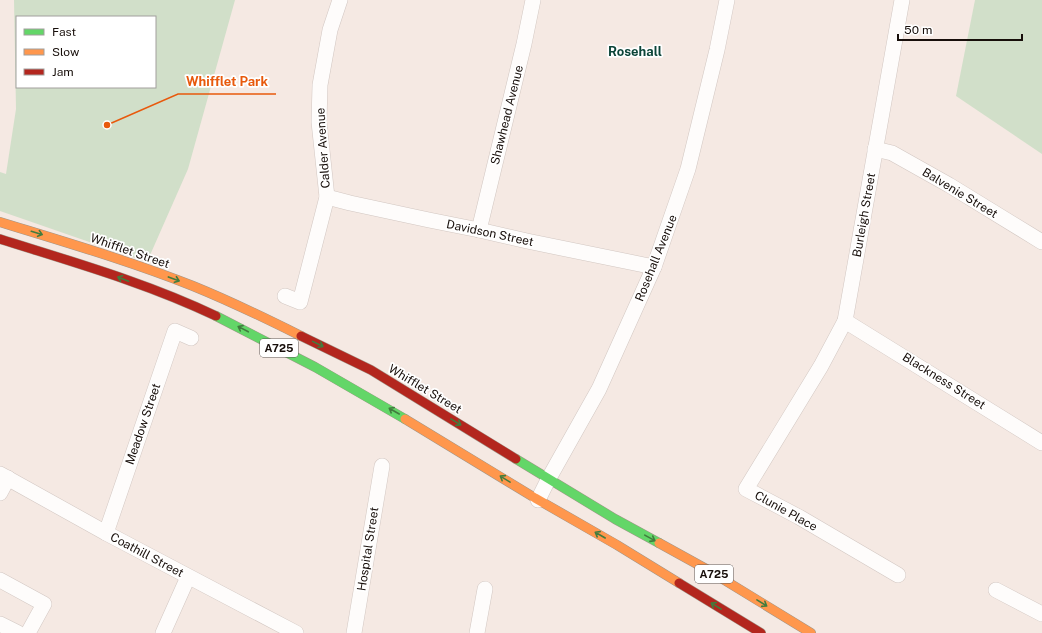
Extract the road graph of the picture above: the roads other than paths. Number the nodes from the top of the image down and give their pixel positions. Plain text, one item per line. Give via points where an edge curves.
1 (340, 0) edge
2 (533, 0) edge
3 (727, 0) edge
4 (902, 0) edge
5 (876, 149) junction
6 (327, 197) junction
7 (0, 222) edge
8 (479, 230) junction
9 (0, 239) edge
10 (1042, 242) edge
11 (654, 267) junction
12 (285, 296) dead end
13 (845, 321) junction
14 (191, 338) dead end
15 (790, 418) joint
16 (1042, 443) edge
17 (382, 466) dead end
18 (4, 476) edge
19 (549, 478) junction
20 (0, 493) edge
21 (538, 500) junction
22 (106, 533) junction
23 (898, 575) dead end
24 (188, 577) junction
25 (0, 580) edge
26 (485, 589) dead end
27 (996, 590) dead end
28 (1042, 614) edge
29 (0, 624) edge
30 (18, 633) edge
31 (28, 633) edge
32 (163, 633) edge
33 (296, 633) edge
34 (354, 633) edge
35 (477, 633) edge
36 (762, 633) edge
37 (811, 633) edge

1 - 6 street, Calder Avenue via 330,30 320,85 319,122
2 - 8 street, Shawhead Avenue
3 - 11 street, Rosehall Avenue via 688,169
4 - 5 street, Burleigh Street
5 - 10 street, Balvenie Street via 892,153
5 - 13 street, Burleigh Street
6 - 8 street, Davidson Street
6 - 12 street, Calder Avenue via 300,302
7 -> 19 main road, Whifflet Street / A725 via 124,261 193,286 248,310 371,370
8 - 11 street, Davidson Street
21 -> 9 main road, A725 via 366,395 239,326 111,275
11 - 19 street, Rosehall Avenue via 599,389
13 - 15 street, Burleigh Street
13 - 16 street, Blackness Street
14 - 22 street, Meadow Street via 175,331
15 - 23 street, Clunie Place via 746,489
17 - 34 street, Hospital Street
18 - 20 street
18 - 22 street, Coathill Street
19 - 21 street, Rosehall Avenue
19 -> 37 main road, Whifflet Street / A725
36 -> 21 main road, A725
22 - 24 street, Coathill Street
24 - 32 street
24 - 33 street, Coathill Street
25 - 31 street via 44,604
26 - 35 street
27 - 28 street
29 - 30 street

